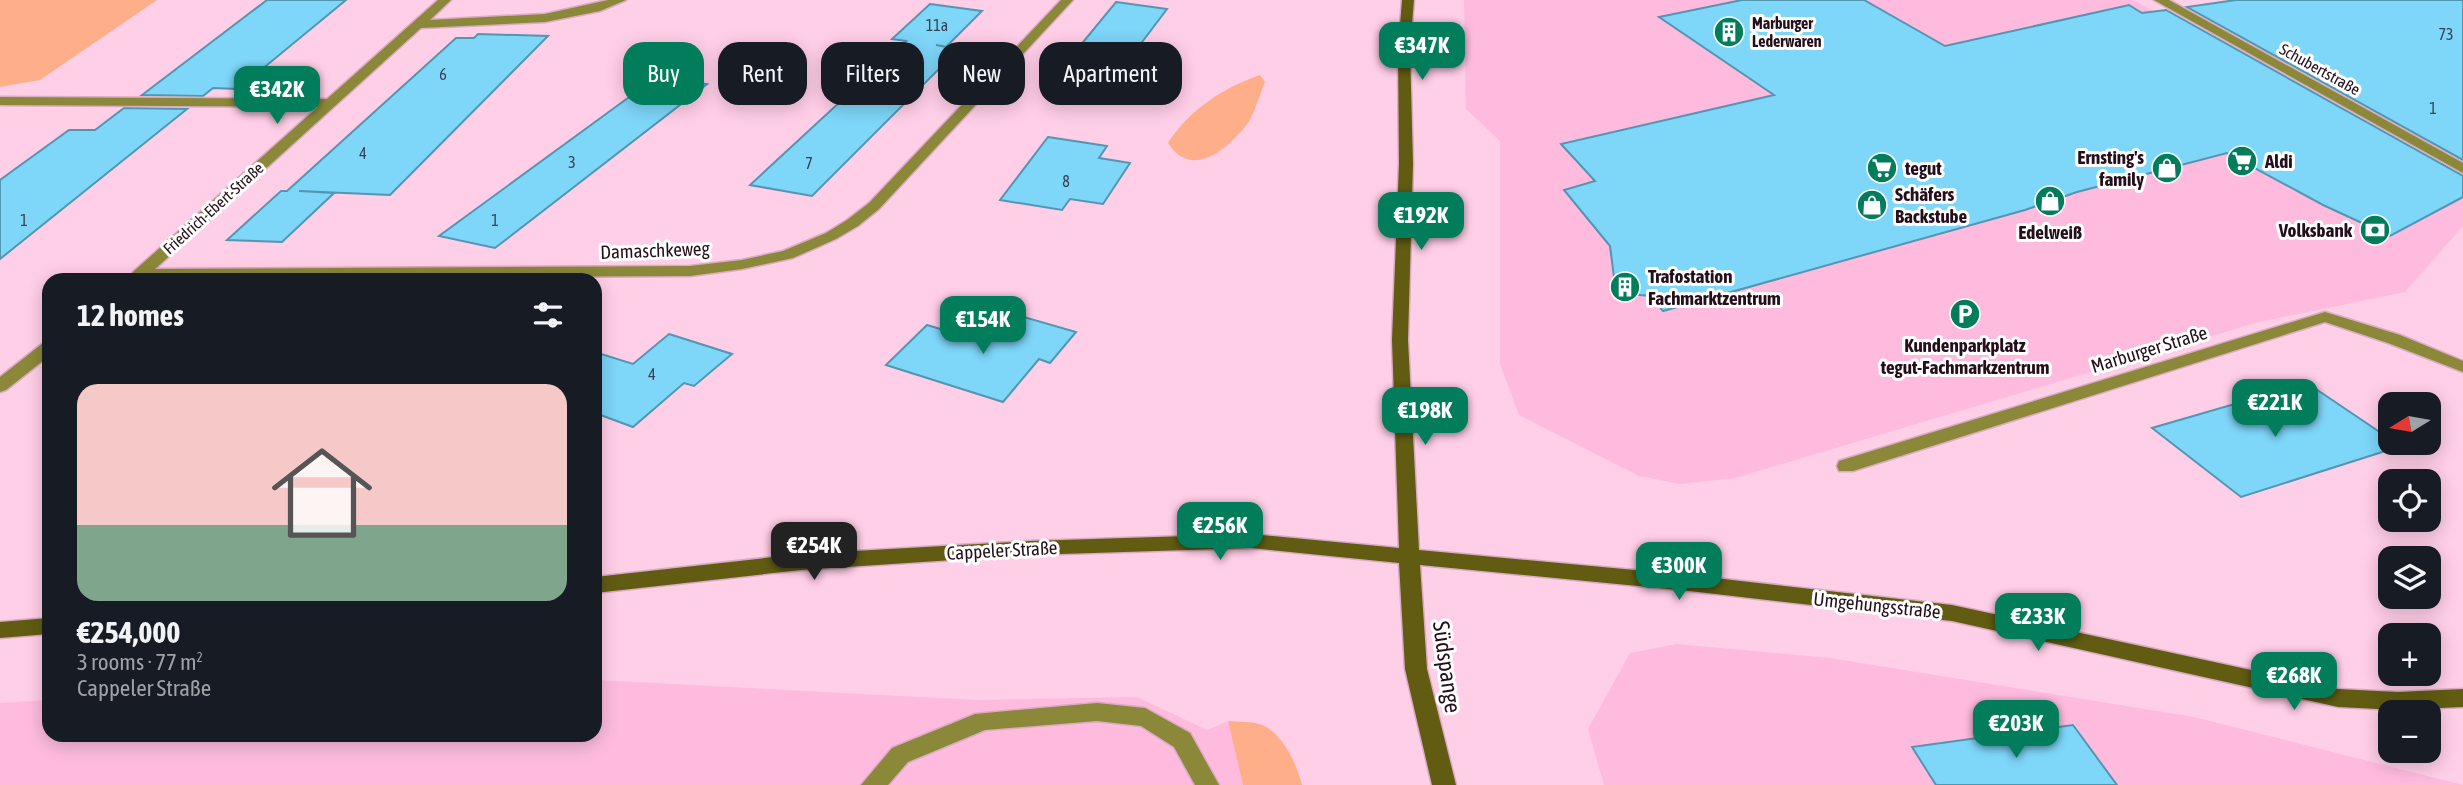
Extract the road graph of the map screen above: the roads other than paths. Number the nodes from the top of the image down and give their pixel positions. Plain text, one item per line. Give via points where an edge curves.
1 (445, 0) edge
2 (620, 0) edge
3 (1068, 0) edge
4 (1408, 0) edge
5 (2160, 0) edge
6 (418, 24) junction
7 (0, 102) edge
8 (329, 103) junction
9 (2463, 169) edge
10 (140, 273) edge
11 (505, 273) edge
12 (42, 353) edge
13 (2463, 367) edge
14 (0, 386) edge
15 (1846, 466) dead end
16 (1409, 555) junction
17 (602, 584) edge
18 (42, 626) edge
19 (0, 629) edge
20 (2463, 698) edge
21 (873, 785) edge
22 (1207, 785) edge
23 (1444, 785) edge

1 - 6 street, Friedrich-Ebert-Straße
2 - 6 street via 555,19
3 - 11 street, Damaschkeweg via 874,206 825,241 733,266 690,271
4 - 16 main road, Südspange via 1400,340
5 - 9 street, Schubertstraße
6 - 8 street, Friedrich-Ebert-Straße
7 - 8 street
8 - 10 street, Friedrich-Ebert-Straße
12 - 14 street
13 - 15 street, Marburger Straße via 2325,317
16 - 17 main road, Cappeler Straße via 1251,541 1085,546 801,562
16 - 20 main road, Umgehungsstraße via 1952,614 2339,698
16 - 23 main road, Südspange via 1416,668
18 - 19 main road
21 - 22 street via 900,755 983,722 1097,712 1145,717 1182,740

